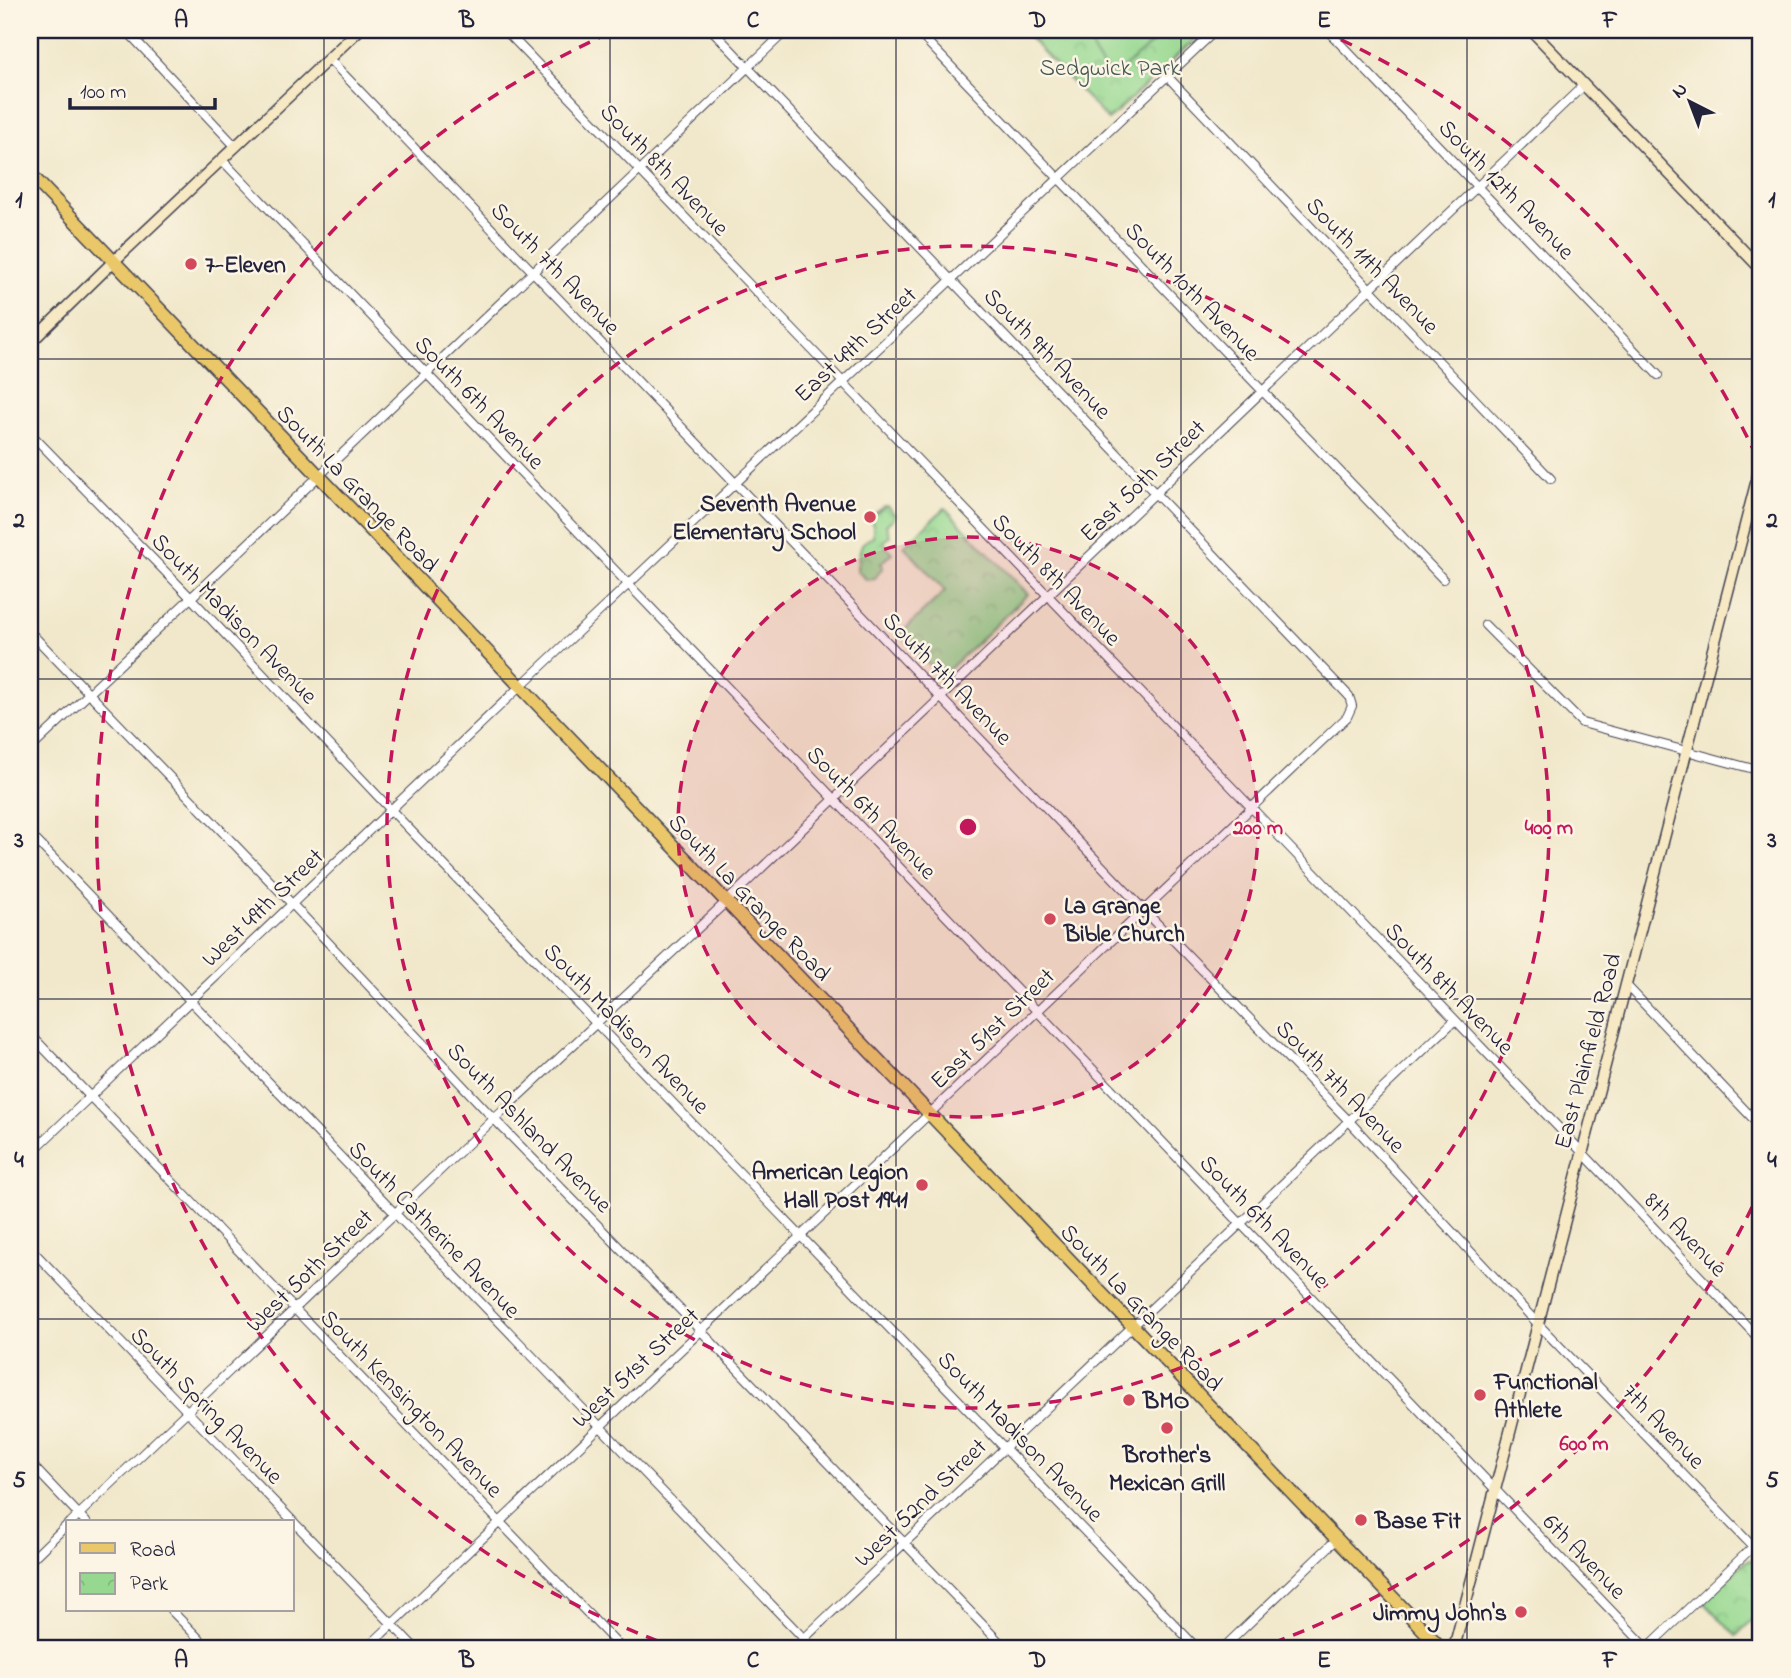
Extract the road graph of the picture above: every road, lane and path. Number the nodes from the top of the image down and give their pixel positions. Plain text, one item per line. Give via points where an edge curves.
1 (126, 30) edge
2 (505, 30) edge
3 (712, 30) edge
4 (787, 30) edge
5 (916, 30) edge
6 (1216, 30) edge
7 (1328, 30) edge
8 (1531, 30) edge
9 (354, 32) edge
10 (329, 59) junction
11 (747, 67) junction
12 (1167, 76) junction
13 (1584, 85) junction
14 (236, 146) junction
15 (222, 160) junction
16 (640, 170) junction
17 (30, 174) edge
18 (1059, 178) junction
19 (1477, 187) junction
20 (113, 262) junction
21 (1761, 269) edge
22 (533, 272) junction
23 (951, 280) junction
24 (1370, 290) junction
25 (30, 343) edge
26 (426, 373) junction
27 (1658, 375) dead end
28 (843, 382) junction
29 (1262, 392) junction
30 (30, 433) edge
31 (1761, 464) edge
32 (318, 476) junction
33 (1551, 479) dead end
34 (736, 483) junction
35 (1156, 493) junction
36 (1443, 579) dead end
37 (628, 584) junction
38 (1048, 596) junction
39 (191, 598) junction
40 (1485, 625) dead end
41 (30, 632) edge
42 (520, 687) junction
43 (89, 693) junction
44 (940, 698) junction
45 (1352, 706) joint
46 (30, 749) edge
47 (1687, 751) junction
48 (1761, 771) edge
49 (834, 799) junction
50 (1251, 808) junction
51 (391, 810) junction
52 (30, 834) edge
53 (726, 902) junction
54 (292, 904) junction
55 (1144, 910) junction
56 (1626, 985) junction
57 (190, 1001) junction
58 (1037, 1011) junction
59 (1454, 1021) junction
60 (596, 1024) junction
61 (30, 1034) edge
62 (90, 1097) junction
63 (929, 1114) junction
64 (494, 1119) junction
65 (1348, 1120) junction
66 (1761, 1127) edge
67 (1583, 1153) junction
68 (30, 1154) edge
69 (395, 1215) junction
70 (1241, 1224) junction
71 (801, 1236) junction
72 (30, 1248) edge
73 (295, 1310) junction
74 (1538, 1324) junction
75 (1132, 1326) junction
76 (701, 1331) junction
77 (1761, 1341) edge
78 (187, 1412) junction
79 (599, 1427) junction
80 (1005, 1448) junction
81 (30, 1463) edge
82 (1495, 1490) junction
83 (79, 1514) junction
84 (72, 1520) edge
85 (84, 1520) edge
86 (291, 1520) edge
87 (500, 1522) junction
88 (294, 1523) edge
89 (66, 1526) edge
90 (1337, 1539) junction
91 (1761, 1539) edge
92 (904, 1543) junction
93 (1753, 1546) junction
94 (1761, 1555) edge
95 (30, 1561) edge
96 (173, 1612) edge
97 (392, 1624) junction
98 (804, 1639) junction
99 (208, 1648) edge
100 (367, 1648) edge
101 (415, 1648) edge
102 (621, 1648) edge
103 (794, 1648) edge
104 (813, 1648) edge
105 (1004, 1648) edge
106 (1197, 1648) edge
107 (1223, 1648) edge
108 (1441, 1648) edge
109 (1454, 1648) edge
110 (1647, 1648) edge

1 - 14 street
2 - 16 street, South 8th Avenue
3 - 11 street, South 9th Avenue
4 - 11 street
5 - 18 street, South 10th Avenue
6 - 12 street, East 49th Street
7 - 19 street, South 12th Avenue
8 - 13 main road
9 - 10 main road
10 - 14 main road
10 - 22 street, South 7th Avenue
11 - 16 street
11 - 23 street, South 9th Avenue
12 - 18 street, East 49th Street
12 - 24 street, South 11th Avenue
13 - 19 street, East 50th Street
13 - 21 main road
14 - 15 main road
15 - 20 main road
15 - 26 street, South 6th Avenue
16 - 22 street
16 - 28 street, South 8th Avenue
17 - 20 main road, South La Grange Road
18 - 23 street, East 49th Street
18 - 29 street, South 10th Avenue
19 - 24 street, East 50th Street
19 - 27 street, South 12th Avenue
20 - 25 main road
20 - 32 main road, South La Grange Road
22 - 26 street
22 - 34 street, South 7th Avenue
23 - 28 street, East 49th Street
23 - 35 street, South 9th Avenue
24 - 29 street, East 50th Street
24 - 33 street, South 11th Avenue
26 - 32 street
26 - 37 street, South 6th Avenue
28 - 34 street, East 49th Street
28 - 38 street, South 8th Avenue
29 - 35 street, East 50th Street
29 - 36 street, South 10th Avenue
30 - 39 street, South Madison Avenue
31 - 47 main road, East Plainfield Road
32 - 39 street
32 - 42 main road, South La Grange Road
34 - 37 street, East 49th Street
34 - 44 street, South 7th Avenue
35 - 38 street, East 50th Street
35 - 45 street, South 9th Avenue via 1349,696
37 - 42 street, East 49th Street
37 - 49 street, South 6th Avenue
38 - 44 street, East 50th Street
38 - 50 street, South 8th Avenue
39 - 43 street
39 - 51 street, South Madison Avenue
40 - 47 street via 1582,723
41 - 43 street, South Ashland Avenue
42 - 51 street, West 49th Street
42 - 53 main road, South La Grange Road
43 - 46 street
43 - 54 street, South Ashland Avenue
44 - 49 street, East 50th Street
44 - 55 street, South 7th Avenue
45 - 50 street, East 51st Street via 1347,717
47 - 48 street
47 - 56 main road, East Plainfield Road
49 - 53 street, East 50th Street
49 - 58 street, South 6th Avenue
50 - 55 street, East 51st Street
50 - 59 street, South 8th Avenue
51 - 54 street, West 49th Street
51 - 60 street, South Madison Avenue
52 - 57 street, South Catherine Avenue
53 - 60 street, West 50th Street
53 - 63 main road, South La Grange Road
54 - 57 street, West 49th Street
54 - 64 street, South Ashland Avenue
55 - 58 street, East 51st Street
55 - 65 street, South 7th Avenue
56 - 66 street
56 - 67 main road, East Plainfield Road
57 - 62 street, West 49th Street
57 - 69 street, South Catherine Avenue
58 - 63 street, East 51st Street
58 - 70 street, South 6th Avenue
59 - 65 street, West 52nd Street
59 - 67 street, South 8th Avenue
60 - 64 street, West 50th Street
60 - 71 street, South Madison Avenue
61 - 62 street, South Kensington Avenue
62 - 68 street, West 49th Street
62 - 73 street, South Kensington Avenue
63 - 71 street, West 51st Street
63 - 75 main road, South La Grange Road
64 - 69 street, West 50th Street
64 - 76 street, South Ashland Avenue
65 - 70 street, West 52nd Street
65 - 74 street, South 7th Avenue
67 - 74 main road, East Plainfield Road
67 - 77 street, 8th Avenue
69 - 73 street, West 50th Street
69 - 79 street, South Catherine Avenue
70 - 75 street, West 52nd Street
70 - 82 street, South 6th Avenue
71 - 76 street, West 51st Street
71 - 80 street, South Madison Avenue
72 - 78 street, South Spring Avenue
73 - 78 street, West 50th Street
73 - 87 street, South Kensington Avenue
74 - 82 main road, East Plainfield Road
74 - 93 street, 7th Avenue
75 - 80 street, West 52nd Street
75 - 90 main road, South La Grange Road
76 - 79 street, West 51st Street
76 - 92 street, South Ashland Avenue
78 - 83 street, West 50th Street
78 - 86 street, South Spring Avenue
79 - 87 street, West 51st Street
79 - 98 street, South Catherine Avenue
80 - 92 street, West 52nd Street
80 - 106 street, South Madison Avenue
81 - 83 street
82 - 109 main road, East Plainfield Road
82 - 110 street, 6th Avenue
83 - 84 street, West 50th Street
83 - 85 street
87 - 97 street, West 51st Street
87 - 102 street, South Kensington Avenue
88 - 97 street, South Spring Avenue
89 - 95 street, West 50th Street
90 - 107 street
90 - 108 main road, South La Grange Road
91 - 93 street
92 - 98 street, West 52nd Street
92 - 105 street, South Ashland Avenue
93 - 94 street, 7th Avenue
93 - 110 street
96 - 99 street
97 - 100 street, West 51st Street
97 - 101 street, South Spring Avenue
98 - 103 street, West 52nd Street
98 - 104 street, South Catherine Avenue

